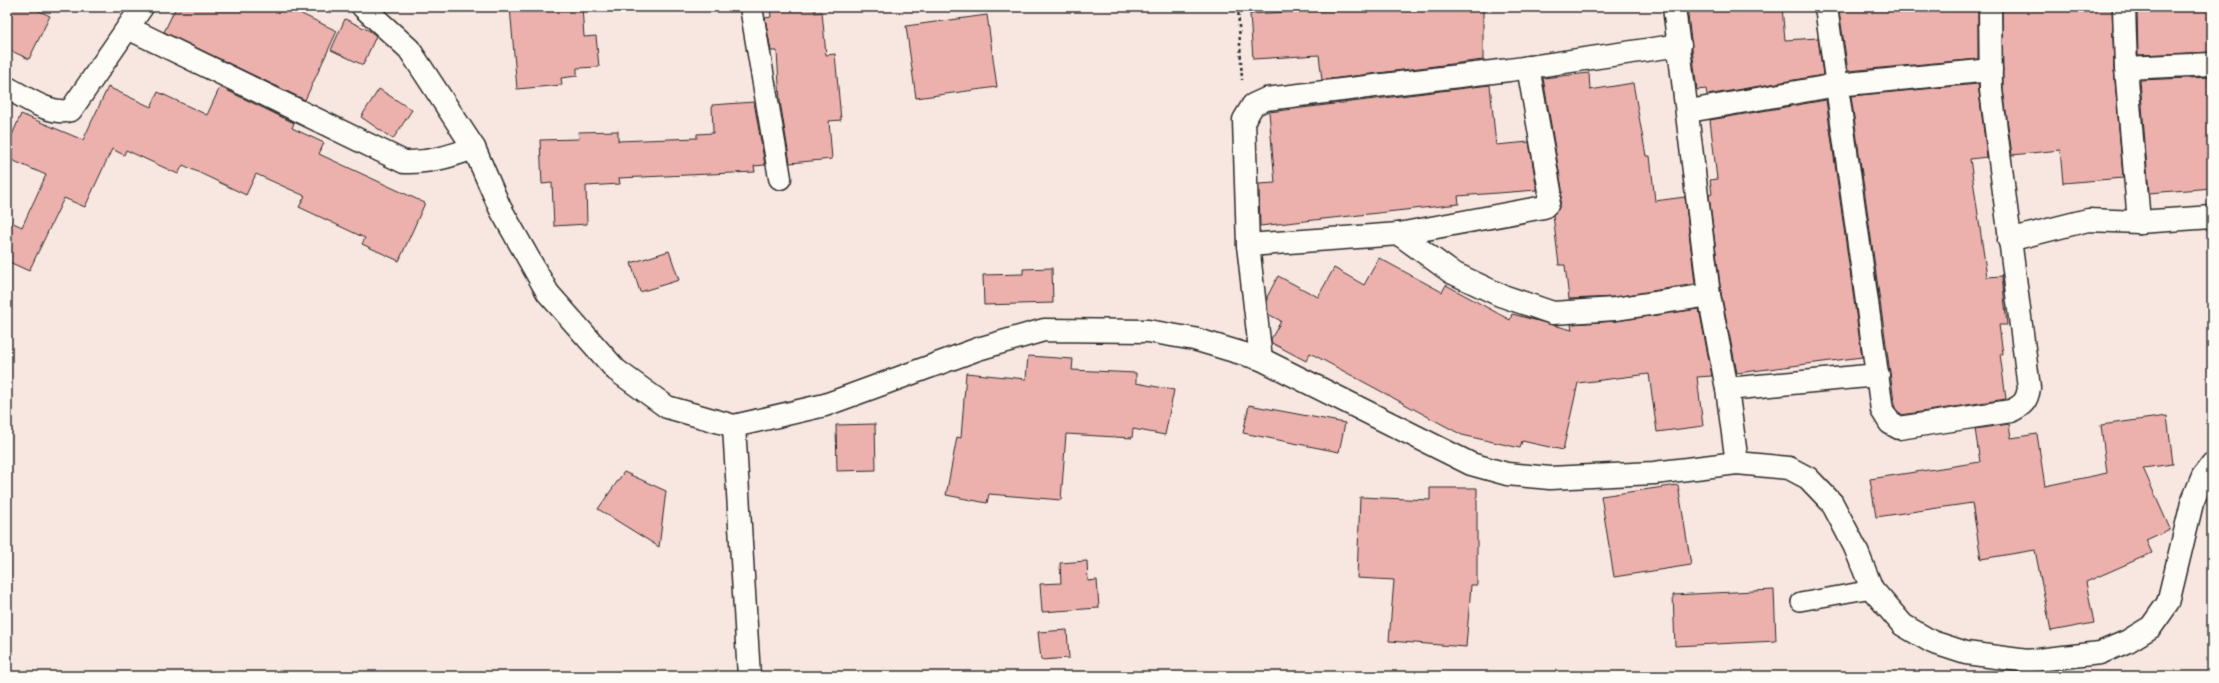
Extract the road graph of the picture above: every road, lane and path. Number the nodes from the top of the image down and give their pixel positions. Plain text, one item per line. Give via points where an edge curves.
1 (142, 7) edge
2 (363, 7) edge
3 (751, 7) edge
4 (1238, 7) edge
5 (1674, 7) edge
6 (1826, 7) edge
7 (1990, 7) edge
8 (2124, 7) edge
9 (128, 28) junction
10 (1680, 45) junction
11 (2212, 64) edge
12 (1528, 67) junction
13 (2126, 68) junction
14 (1991, 70) junction
15 (1837, 85) junction
16 (7, 88) edge
17 (1688, 111) junction
18 (1244, 120) junction
19 (474, 148) junction
20 (780, 178) dead end
21 (2212, 217) edge
22 (2139, 222) junction
23 (1399, 234) junction
24 (2009, 240) junction
25 (1248, 245) junction
26 (1710, 295) junction
27 (1261, 359) junction
28 (1878, 375) junction
29 (1727, 390) junction
30 (734, 426) junction
31 (1737, 463) junction
32 (2212, 464) edge
33 (1872, 589) junction
34 (1800, 602) dead end
35 (749, 676) edge

1 - 9 street
2 - 19 street via 409,49
3 - 20 street
4 - 18 path
5 - 10 street
6 - 15 street
7 - 14 street
8 - 13 street
9 - 16 street via 71,110 52,110
9 - 19 street via 404,162 445,158
10 - 12 street
10 - 17 street
11 - 13 street
12 - 18 street via 1266,99 1253,105
12 - 23 street via 1550,191 1548,203 1538,209
13 - 22 street
14 - 15 street
14 - 24 street via 1991,90
15 - 17 street
15 - 28 street
17 - 26 street
18 - 25 street
19 - 30 street via 500,208 548,293 616,370 667,407
21 - 22 street
22 - 24 street via 2088,220
23 - 25 street
23 - 26 street via 1451,272 1500,295 1553,313 1615,309
24 - 28 street via 2029,388 2028,399 2022,406 2011,411 1899,428 1890,423 1882,410
25 - 27 street
26 - 29 street
27 - 30 street via 1194,339 1148,331 1044,330 978,349 825,405
27 - 31 street via 1471,464 1507,474 1550,478 1654,472
28 - 29 street
29 - 31 street
30 - 35 street
31 - 33 street via 1789,468 1818,487 1832,503 1855,547
32 - 33 street via 2203,476 2192,503 2168,603 2151,627 2128,641 2100,653 2027,661 1966,653 1932,642 1903,625
33 - 34 lane

